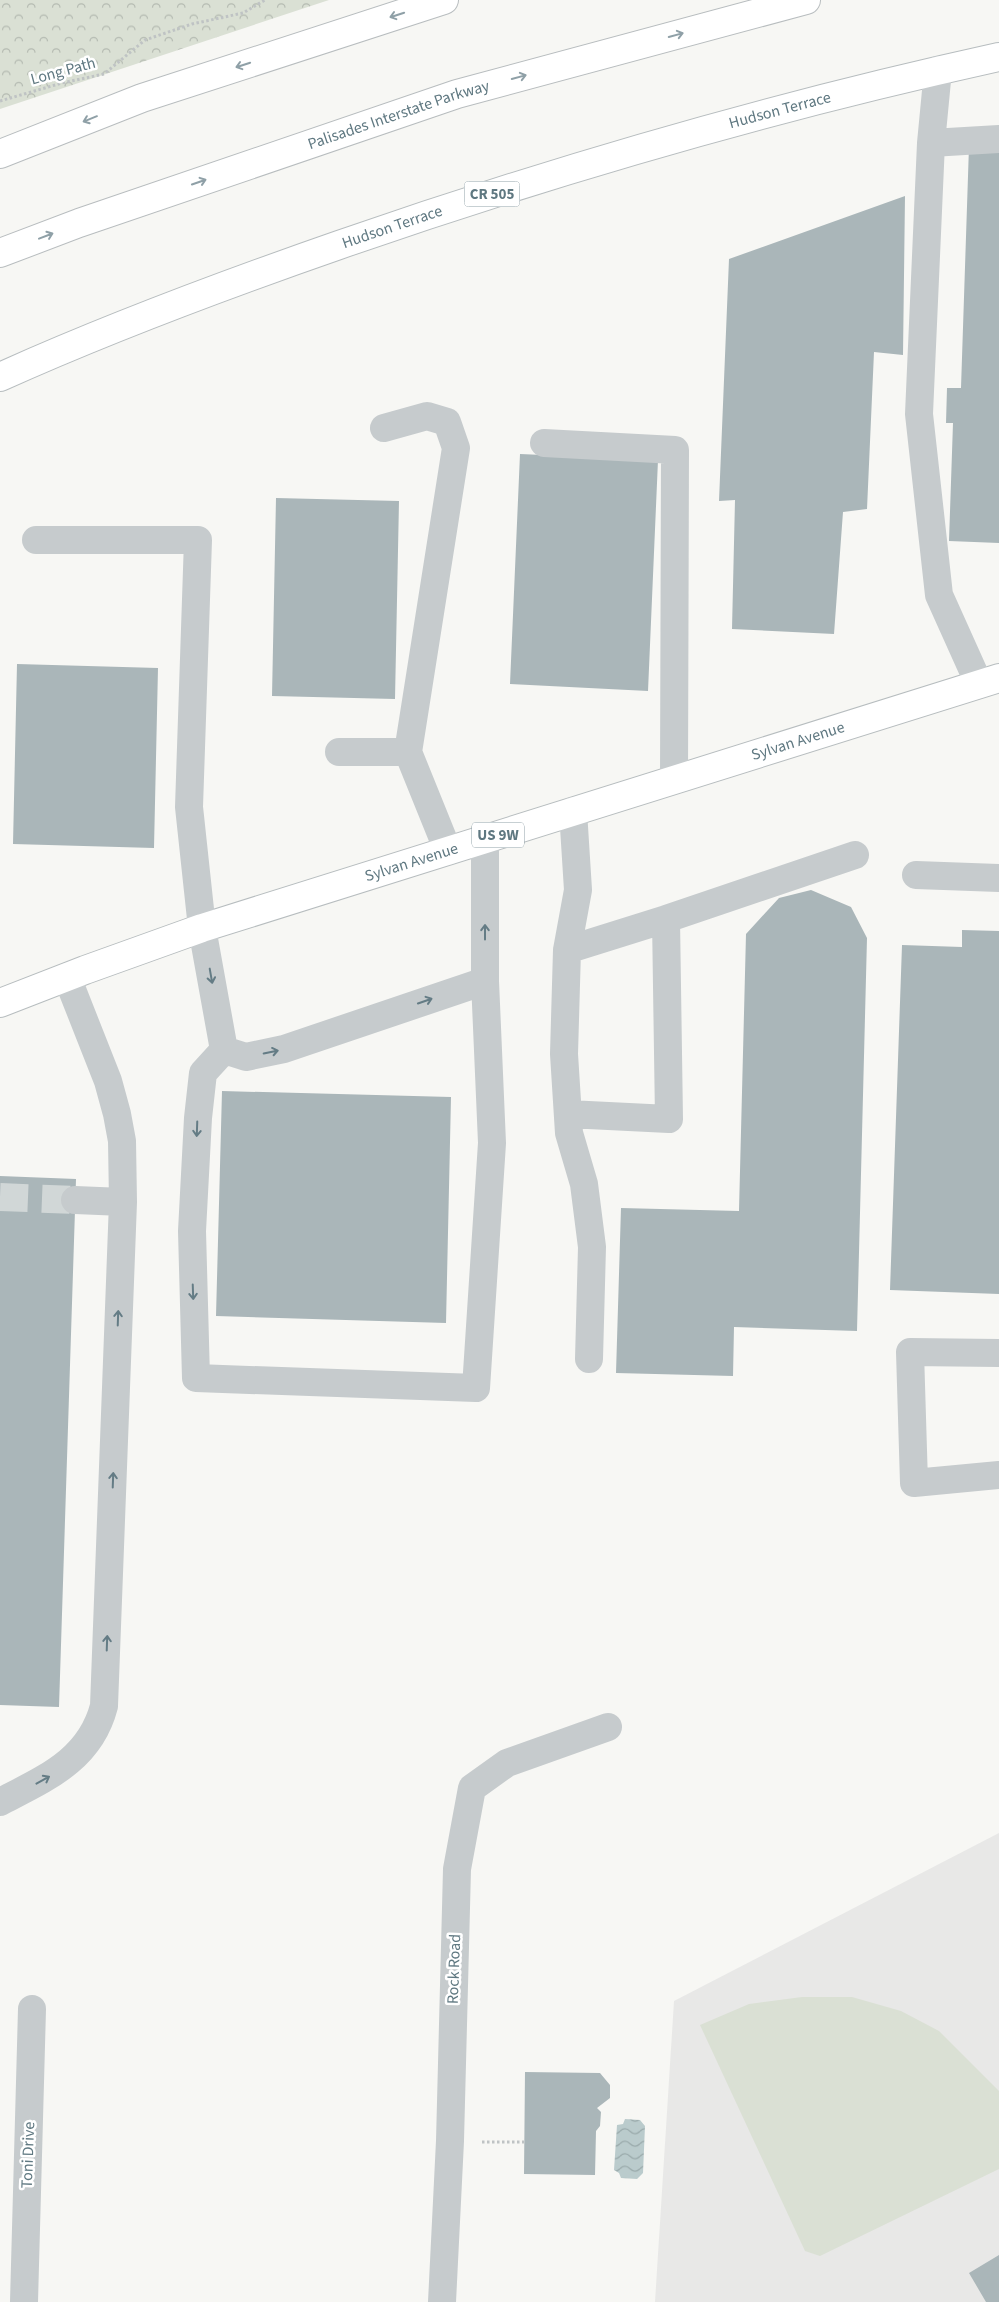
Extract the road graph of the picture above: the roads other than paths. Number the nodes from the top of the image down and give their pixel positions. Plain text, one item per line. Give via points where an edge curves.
1 (444, 0) edge
2 (806, 0) edge
3 (999, 57) edge
4 (938, 70) junction
5 (999, 139) edge
6 (931, 143) junction
7 (0, 154) edge
8 (0, 253) edge
9 (0, 377) edge
10 (384, 428) dead end
11 (544, 443) dead end
12 (36, 540) dead end
13 (989, 681) edge
14 (339, 752) dead end
15 (408, 752) junction
16 (674, 779) junction
17 (573, 811) junction
18 (485, 839) junction
19 (448, 851) junction
20 (855, 855) dead end
21 (916, 875) dead end
22 (999, 878) edge
23 (666, 919) junction
24 (202, 928) junction
25 (567, 950) junction
26 (67, 976) junction
27 (485, 981) junction
28 (0, 1003) edge
29 (224, 1050) junction
30 (568, 1114) junction
31 (75, 1200) tunnel mouth
32 (123, 1202) junction
33 (999, 1353) edge
34 (589, 1359) dead end
35 (999, 1475) edge
36 (608, 1727) dead end
37 (0, 1802) edge
38 (32, 2009) dead end
39 (24, 2302) edge
40 (442, 2302) edge

1 -> 7 main road via 142,98
8 -> 2 main road, Palisades Interstate Parkway via 457,94
3 - 4 main road, Hudson Terrace / CR 505
4 - 6 street
4 - 9 main road, Hudson Terrace / CR 505 via 634,150 428,214 107,330
5 - 6 street
6 - 13 street via 919,414 939,595
10 - 15 street via 427,416 447,422 456,448
11 - 16 street via 675,450
12 - 24 street via 198,540 190,807
13 - 16 main road, Sylvan Avenue / US 9W
14 - 15 street
15 - 19 street
16 - 17 main road, Sylvan Avenue / US 9W
17 - 18 main road, Sylvan Avenue / US 9W
17 - 25 street via 578,890
18 - 19 main road, Sylvan Avenue / US 9W
27 -> 18 street
19 - 24 main road, Sylvan Avenue / US 9W
20 - 23 street
21 - 22 street
23 - 25 street
23 - 30 street via 669,1119
24 - 26 main road, Sylvan Avenue / US 9W
24 -> 29 street
25 - 30 street via 564,1054
26 - 28 main road, Sylvan Avenue / US 9W
26 - 32 street via 115,1106 122,1141
29 -> 27 street via 246,1057 284,1049
29 -> 27 street via 203,1073 198,1118 192,1231 196,1378 476,1388 492,1143
30 - 34 street via 569,1133 584,1184 592,1247
31 - 32 street
37 -> 32 street via 66,1765 95,1733 104,1706
33 - 35 street via 910,1352 914,1483
36 - 40 street, Rock Road via 507,1763 472,1788 457,1869
38 - 39 street, Toni Drive

